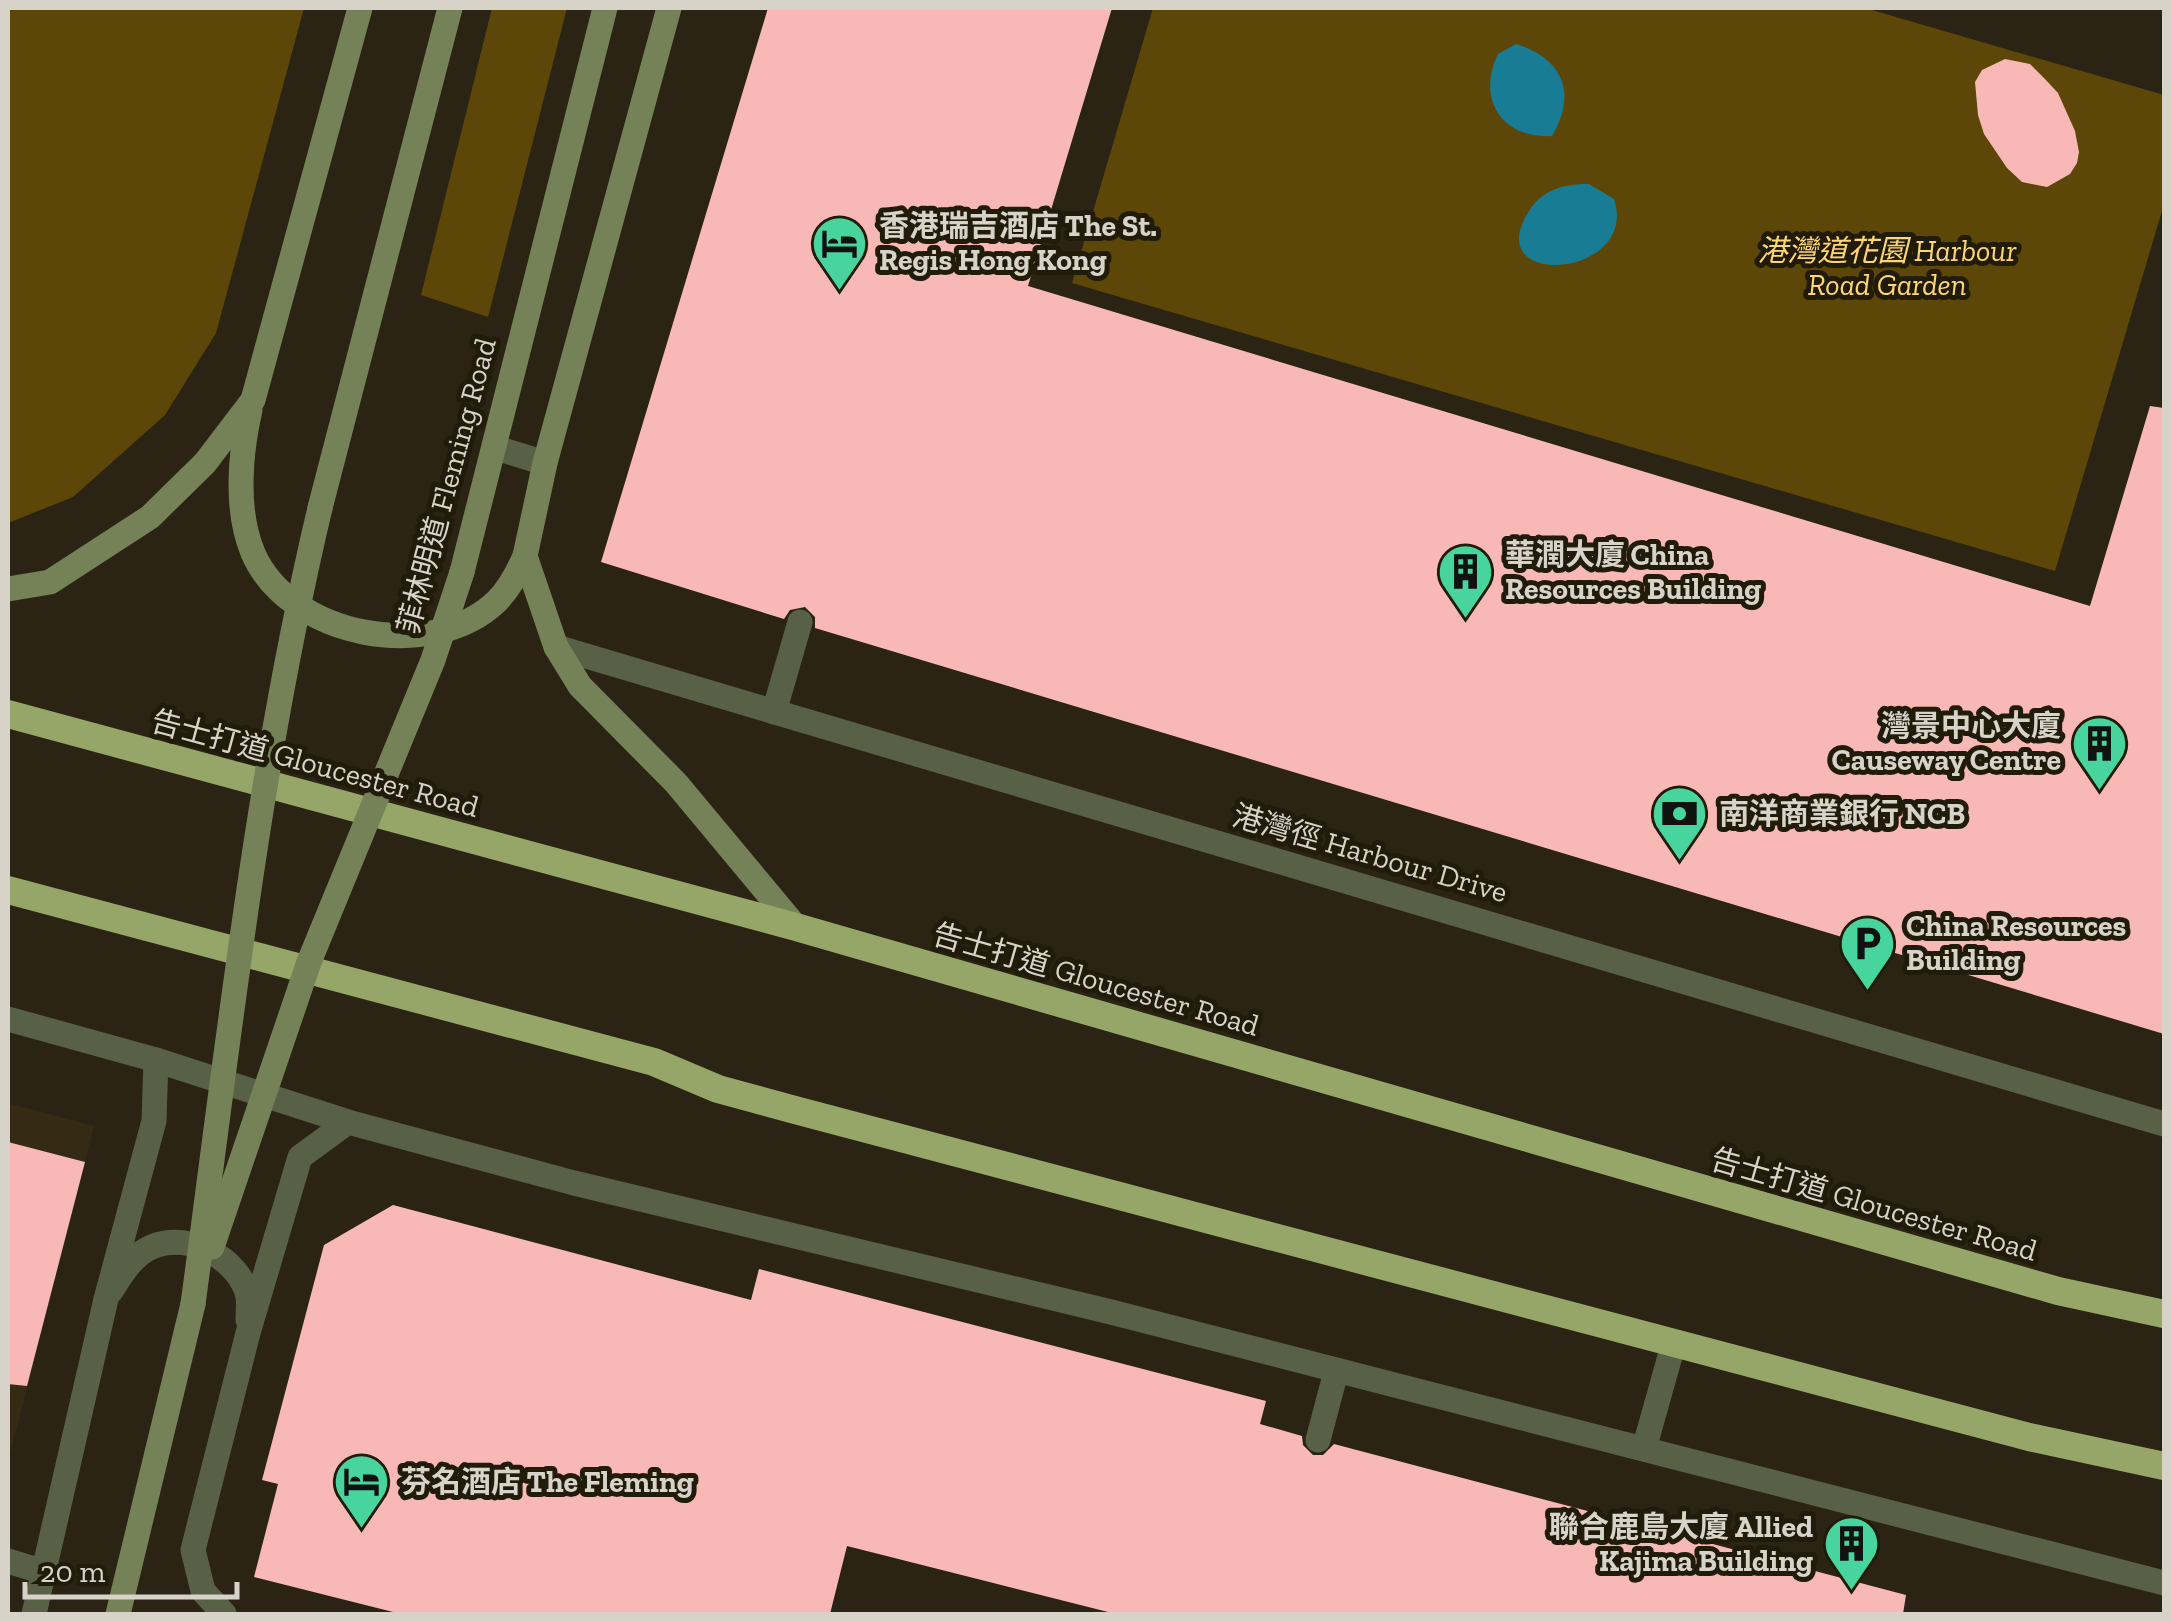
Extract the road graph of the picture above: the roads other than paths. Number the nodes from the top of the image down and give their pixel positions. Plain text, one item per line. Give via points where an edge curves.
1 (360, 8) edge
2 (450, 8) edge
3 (605, 8) edge
4 (670, 8) edge
5 (253, 400) junction
6 (506, 451) dead end
7 (545, 463) junction
8 (526, 556) junction
9 (8, 589) edge
10 (800, 622) dead end
11 (556, 647) junction
12 (774, 712) junction
13 (8, 714) edge
14 (8, 890) edge
15 (796, 927) junction
16 (8, 1019) edge
17 (156, 1060) junction
18 (348, 1122) junction
19 (2164, 1124) edge
20 (106, 1299) junction
21 (193, 1304) junction
22 (2164, 1314) edge
23 (248, 1333) junction
24 (1674, 1342) junction
25 (1336, 1372) junction
26 (1318, 1440) dead end
27 (1644, 1450) junction
28 (2164, 1466) edge
29 (8, 1561) edge
30 (44, 1572) junction
31 (2164, 1583) edge
32 (34, 1614) edge
33 (118, 1614) edge
34 (224, 1614) edge

1 - 5 main road
2 - 21 main road, 菲林明道 Fleming Road, bridge via 299,594 242,938
3 - 21 main road, 菲林明道 Fleming Road, bridge via 462,572 433,660 309,962
4 - 7 main road
5 - 8 main road via 242,474 247,533 270,578 315,614 366,633 451,628 496,601
5 - 9 main road via 205,463 150,518 50,582
6 - 7 street
7 - 8 main road
8 - 11 main road
10 - 12 street
11 - 12 street, 港灣徑 Harbour Drive
11 - 15 main road via 580,686 676,783
12 - 19 street, 港灣徑 Harbour Drive
13 - 15 highway, 告士打道 Gloucester Road
14 - 24 highway via 654,1062 718,1089
15 - 22 highway, 告士打道 Gloucester Road via 2058,1291
16 - 17 street
17 - 18 street
17 - 20 street via 154,1121
18 - 23 street via 300,1156
18 - 25 street
20 - 23 street via 127,1265 153,1246 195,1244 232,1267 248,1295
20 - 30 street
21 - 33 main road, 菲林明道 Fleming Road
23 - 34 street via 193,1550 203,1591
24 - 27 street
24 - 28 highway via 2029,1437
25 - 26 street
25 - 27 street
27 - 31 street
29 - 30 street
30 - 32 street

